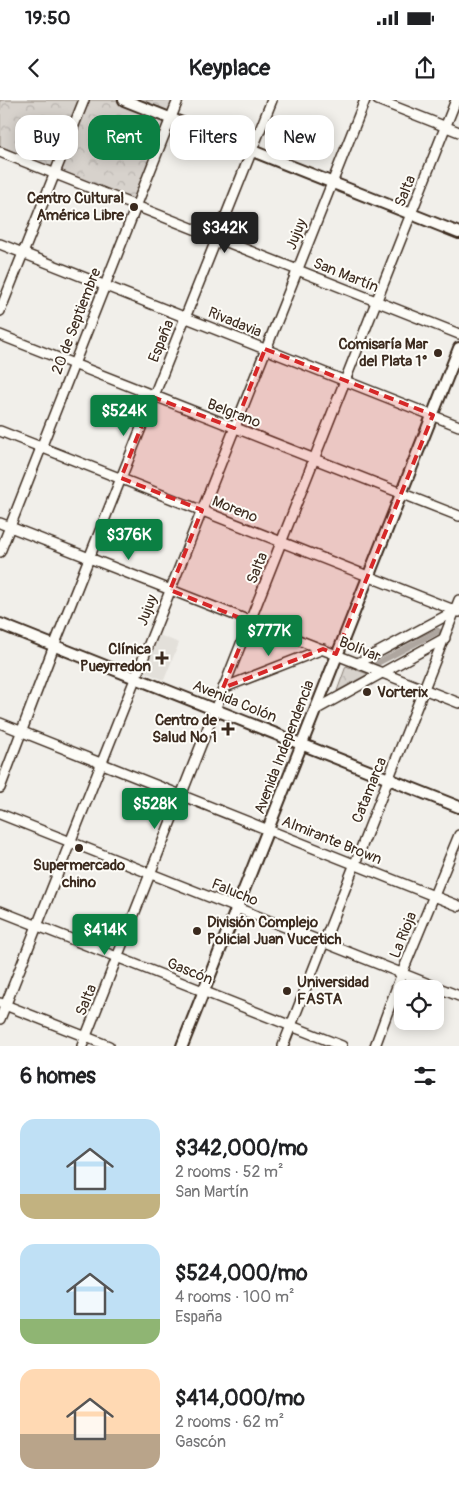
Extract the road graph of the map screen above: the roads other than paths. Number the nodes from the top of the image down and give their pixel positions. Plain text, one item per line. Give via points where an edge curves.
1 (84, 100) edge
2 (124, 100) edge
3 (178, 100) edge
4 (272, 100) edge
5 (365, 100) edge
6 (378, 100) edge
7 (456, 100) edge
8 (172, 115) edge
9 (170, 118) edge
10 (170, 121) edge
11 (446, 127) junction
12 (459, 132) edge
13 (255, 143) edge
14 (0, 152) edge
15 (255, 152) edge
16 (248, 160) edge
17 (54, 174) junction
18 (332, 183) junction
19 (136, 206) junction
20 (411, 214) junction
21 (459, 234) edge
22 (217, 238) junction
23 (0, 244) edge
24 (23, 253) junction
25 (297, 270) junction
26 (105, 285) junction
27 (376, 301) junction
28 (0, 311) edge
29 (186, 317) junction
30 (459, 334) edge
31 (0, 335) edge
32 (459, 348) edge
33 (265, 349) junction
34 (74, 364) junction
35 (345, 380) junction
36 (153, 397) junction
37 (433, 415) junction
38 (459, 426) edge
39 (234, 428) junction
40 (0, 431) edge
41 (41, 447) junction
42 (314, 459) junction
43 (121, 478) junction
44 (402, 494) junction
45 (202, 510) junction
46 (459, 516) edge
47 (0, 523) edge
48 (10, 527) junction
49 (282, 542) junction
50 (0, 552) edge
51 (89, 558) junction
52 (369, 577) junction
53 (170, 590) junction
54 (459, 600) edge
55 (457, 612) edge
56 (250, 622) junction
57 (0, 624) edge
58 (445, 638) junction
59 (54, 646) junction
60 (323, 649) junction
61 (336, 654) junction
62 (358, 663) junction
63 (383, 672) junction
64 (135, 678) junction
65 (224, 688) junction
66 (425, 689) junction
67 (459, 702) edge
68 (215, 709) junction
69 (316, 710) junction
70 (0, 722) edge
71 (21, 731) junction
72 (302, 744) junction
73 (102, 763) junction
74 (389, 778) junction
75 (0, 788) edge
76 (182, 795) junction
77 (459, 806) edge
78 (0, 814) edge
79 (268, 829) junction
80 (459, 835) edge
81 (70, 842) junction
82 (355, 864) junction
83 (150, 874) junction
84 (434, 896) junction
85 (459, 906) edge
86 (236, 908) junction
87 (0, 911) edge
88 (37, 926) junction
89 (324, 942) junction
90 (117, 957) junction
91 (402, 974) junction
92 (204, 991) junction
93 (459, 996) edge
94 (3, 1004) edge
95 (0, 1019) edge
96 (291, 1026) junction
97 (86, 1037) junction
98 (82, 1046) edge
99 (109, 1046) edge
100 (182, 1046) edge
101 (283, 1046) edge
102 (342, 1046) edge
103 (375, 1046) edge

1 - 17 street
2 - 9 main road
3 - 8 street, 20 de Septiembre
4 - 13 street, España
5 - 18 street, Jujuy
6 - 11 street
7 - 11 street, Salta
10 - 19 street, 20 de Septiembre
11 - 12 street
11 - 20 street, Salta
14 - 17 street, San Martín
15 - 18 main road
16 - 22 street, España
17 - 19 street, San Martín
17 - 24 street
18 - 20 main road
18 - 25 street, Jujuy
19 - 22 street, San Martín
19 - 26 street, 20 de Septiembre
20 - 21 main road
20 - 27 street, Salta
22 - 25 street, San Martín
22 - 29 street, España
23 - 24 street, Rivadavia
24 - 26 street, Rivadavia
24 - 28 street
25 - 27 street, San Martín
25 - 33 street, Jujuy
26 - 29 street, Rivadavia
26 - 34 street, 20 de Septiembre
27 - 30 street, San Martín
27 - 35 street, Salta
29 - 33 street, Rivadavia
29 - 36 street, España
31 - 34 street, Belgrano
32 - 37 main road, Avenida Independencia
33 - 35 street, Rivadavia
33 - 39 street, Jujuy
34 - 36 street, Belgrano
34 - 41 street, 20 de Septiembre
35 - 37 street, Rivadavia
35 - 42 street, Salta
36 - 39 street, Belgrano
36 - 43 street, España
37 - 38 street, Rivadavia
37 - 44 main road, Avenida Independencia
39 - 42 street, Belgrano
39 - 45 street, Jujuy
40 - 41 street, Moreno
41 - 43 street, Moreno
41 - 48 street, 20 de Septiembre
42 - 44 street, Belgrano
42 - 49 street, Salta
43 - 45 street, Moreno
43 - 51 street, España
44 - 46 street, Belgrano
44 - 52 main road, Avenida Independencia
45 - 49 street, Moreno
45 - 53 street, Jujuy
47 - 48 street, Bolívar
48 - 50 street, 20 de Septiembre
48 - 51 street, Bolívar
49 - 52 street, Moreno
49 - 56 street, Salta
51 - 53 street, Bolívar
51 - 59 street, España
52 - 55 street, Moreno
52 - 61 main road, Avenida Independencia
53 - 56 street, Bolívar
53 - 64 street, Jujuy
54 - 55 street, Catamarca
55 - 58 street, Catamarca
55 - 62 street
56 - 60 street, Bolívar
56 - 65 street, Salta
57 - 59 main road, Avenida Colón
58 - 63 street
58 - 66 street, Catamarca
59 - 64 main road, Avenida Colón
59 - 71 street, España
60 - 61 street, Bolívar
60 - 65 street
61 - 62 street, Bolívar
61 - 69 main road, Avenida Independencia
62 - 63 street, Bolívar
63 - 66 street, Bolívar
63 - 69 street
64 - 68 main road, Avenida Colón
64 - 73 street, Jujuy
65 - 68 street, Salta
66 - 67 street, Bolívar
66 - 74 street, Catamarca
68 - 72 main road, Avenida Colón
68 - 76 street, Salta
69 - 72 main road, Avenida Independencia
70 - 71 street, Almirante Brown
71 - 73 street, Almirante Brown
71 - 75 street, España
72 - 74 main road, Avenida Colón
72 - 79 main road, Avenida Independencia
73 - 76 street, Almirante Brown
73 - 81 street, Jujuy
74 - 77 main road, Avenida Colón
74 - 82 street, Catamarca
76 - 79 street, Almirante Brown
76 - 83 street, Salta
78 - 81 street, Falucho
79 - 82 street, Almirante Brown
79 - 86 main road, Avenida Independencia
80 - 84 street, La Rioja
81 - 83 street, Falucho
81 - 88 street, Jujuy
82 - 84 street, Almirante Brown
82 - 89 street, Catamarca
83 - 86 street, Falucho
83 - 90 street, Salta
84 - 85 street, Almirante Brown
84 - 91 street, La Rioja
86 - 89 street, Falucho
86 - 92 main road, Avenida Independencia
87 - 88 street, Gascón
88 - 90 street, Gascón
88 - 94 street, Jujuy
89 - 91 street, Falucho
89 - 96 street, Catamarca
90 - 92 street, Gascón
90 - 97 street, Salta
91 - 93 street, Falucho
91 - 103 street, La Rioja
92 - 96 street, Gascón
92 - 100 main road, Avenida Independencia
94 - 95 street, Jujuy
94 - 97 street
96 - 101 street, Catamarca
96 - 102 street, Gascón
97 - 98 street, Salta
97 - 99 street

